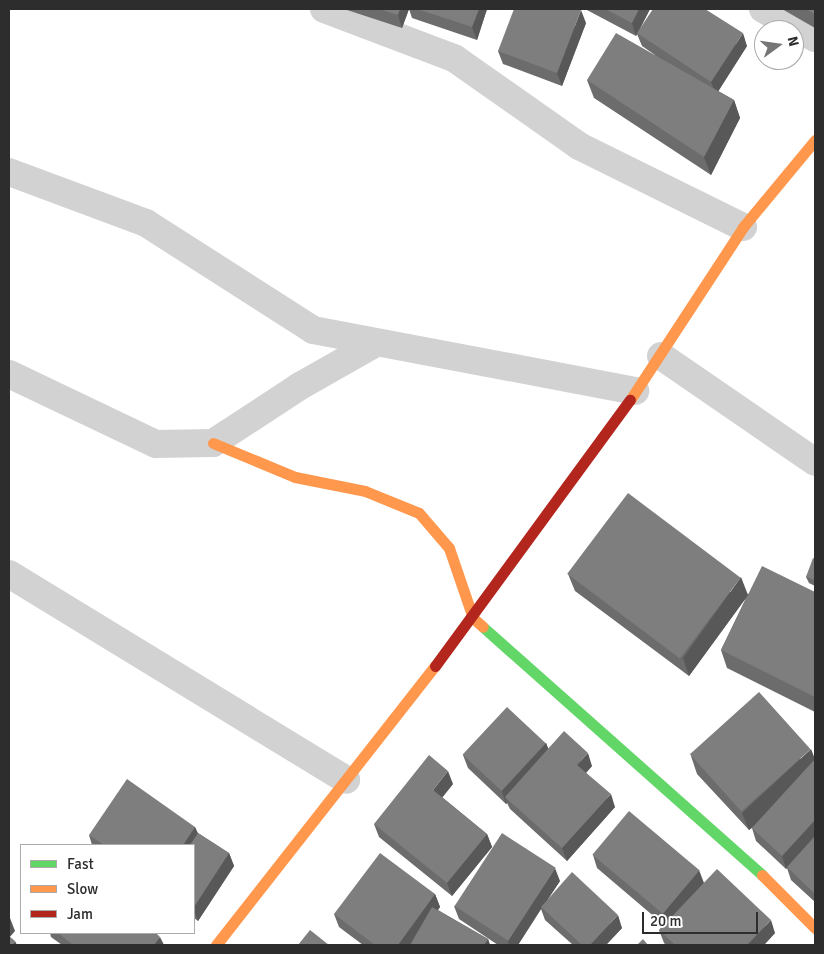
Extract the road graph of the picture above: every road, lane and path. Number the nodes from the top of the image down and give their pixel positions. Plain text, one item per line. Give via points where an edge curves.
1 (324, 9) edge
2 (762, 9) edge
3 (815, 38) edge
4 (815, 140) edge
5 (9, 172) edge
6 (743, 227) junction
7 (376, 343) junction
8 (661, 356) junction
9 (9, 374) edge
10 (636, 391) junction
11 (213, 444) junction
12 (815, 462) edge
13 (9, 574) edge
14 (473, 618) junction
15 (346, 780) junction
16 (815, 928) edge
17 (216, 945) edge

1 - 6 street via 454,58 579,146
2 - 3 street
4 - 6 street
5 - 7 street via 146,223 313,330
6 - 8 street
7 - 10 street
7 - 11 street via 300,386
8 - 10 street
8 - 12 street
9 - 11 street via 156,444
10 - 14 street
11 - 14 street via 295,477 365,491 420,513 449,548
13 - 15 street
14 - 15 street
14 - 16 street via 767,880
15 - 17 street

